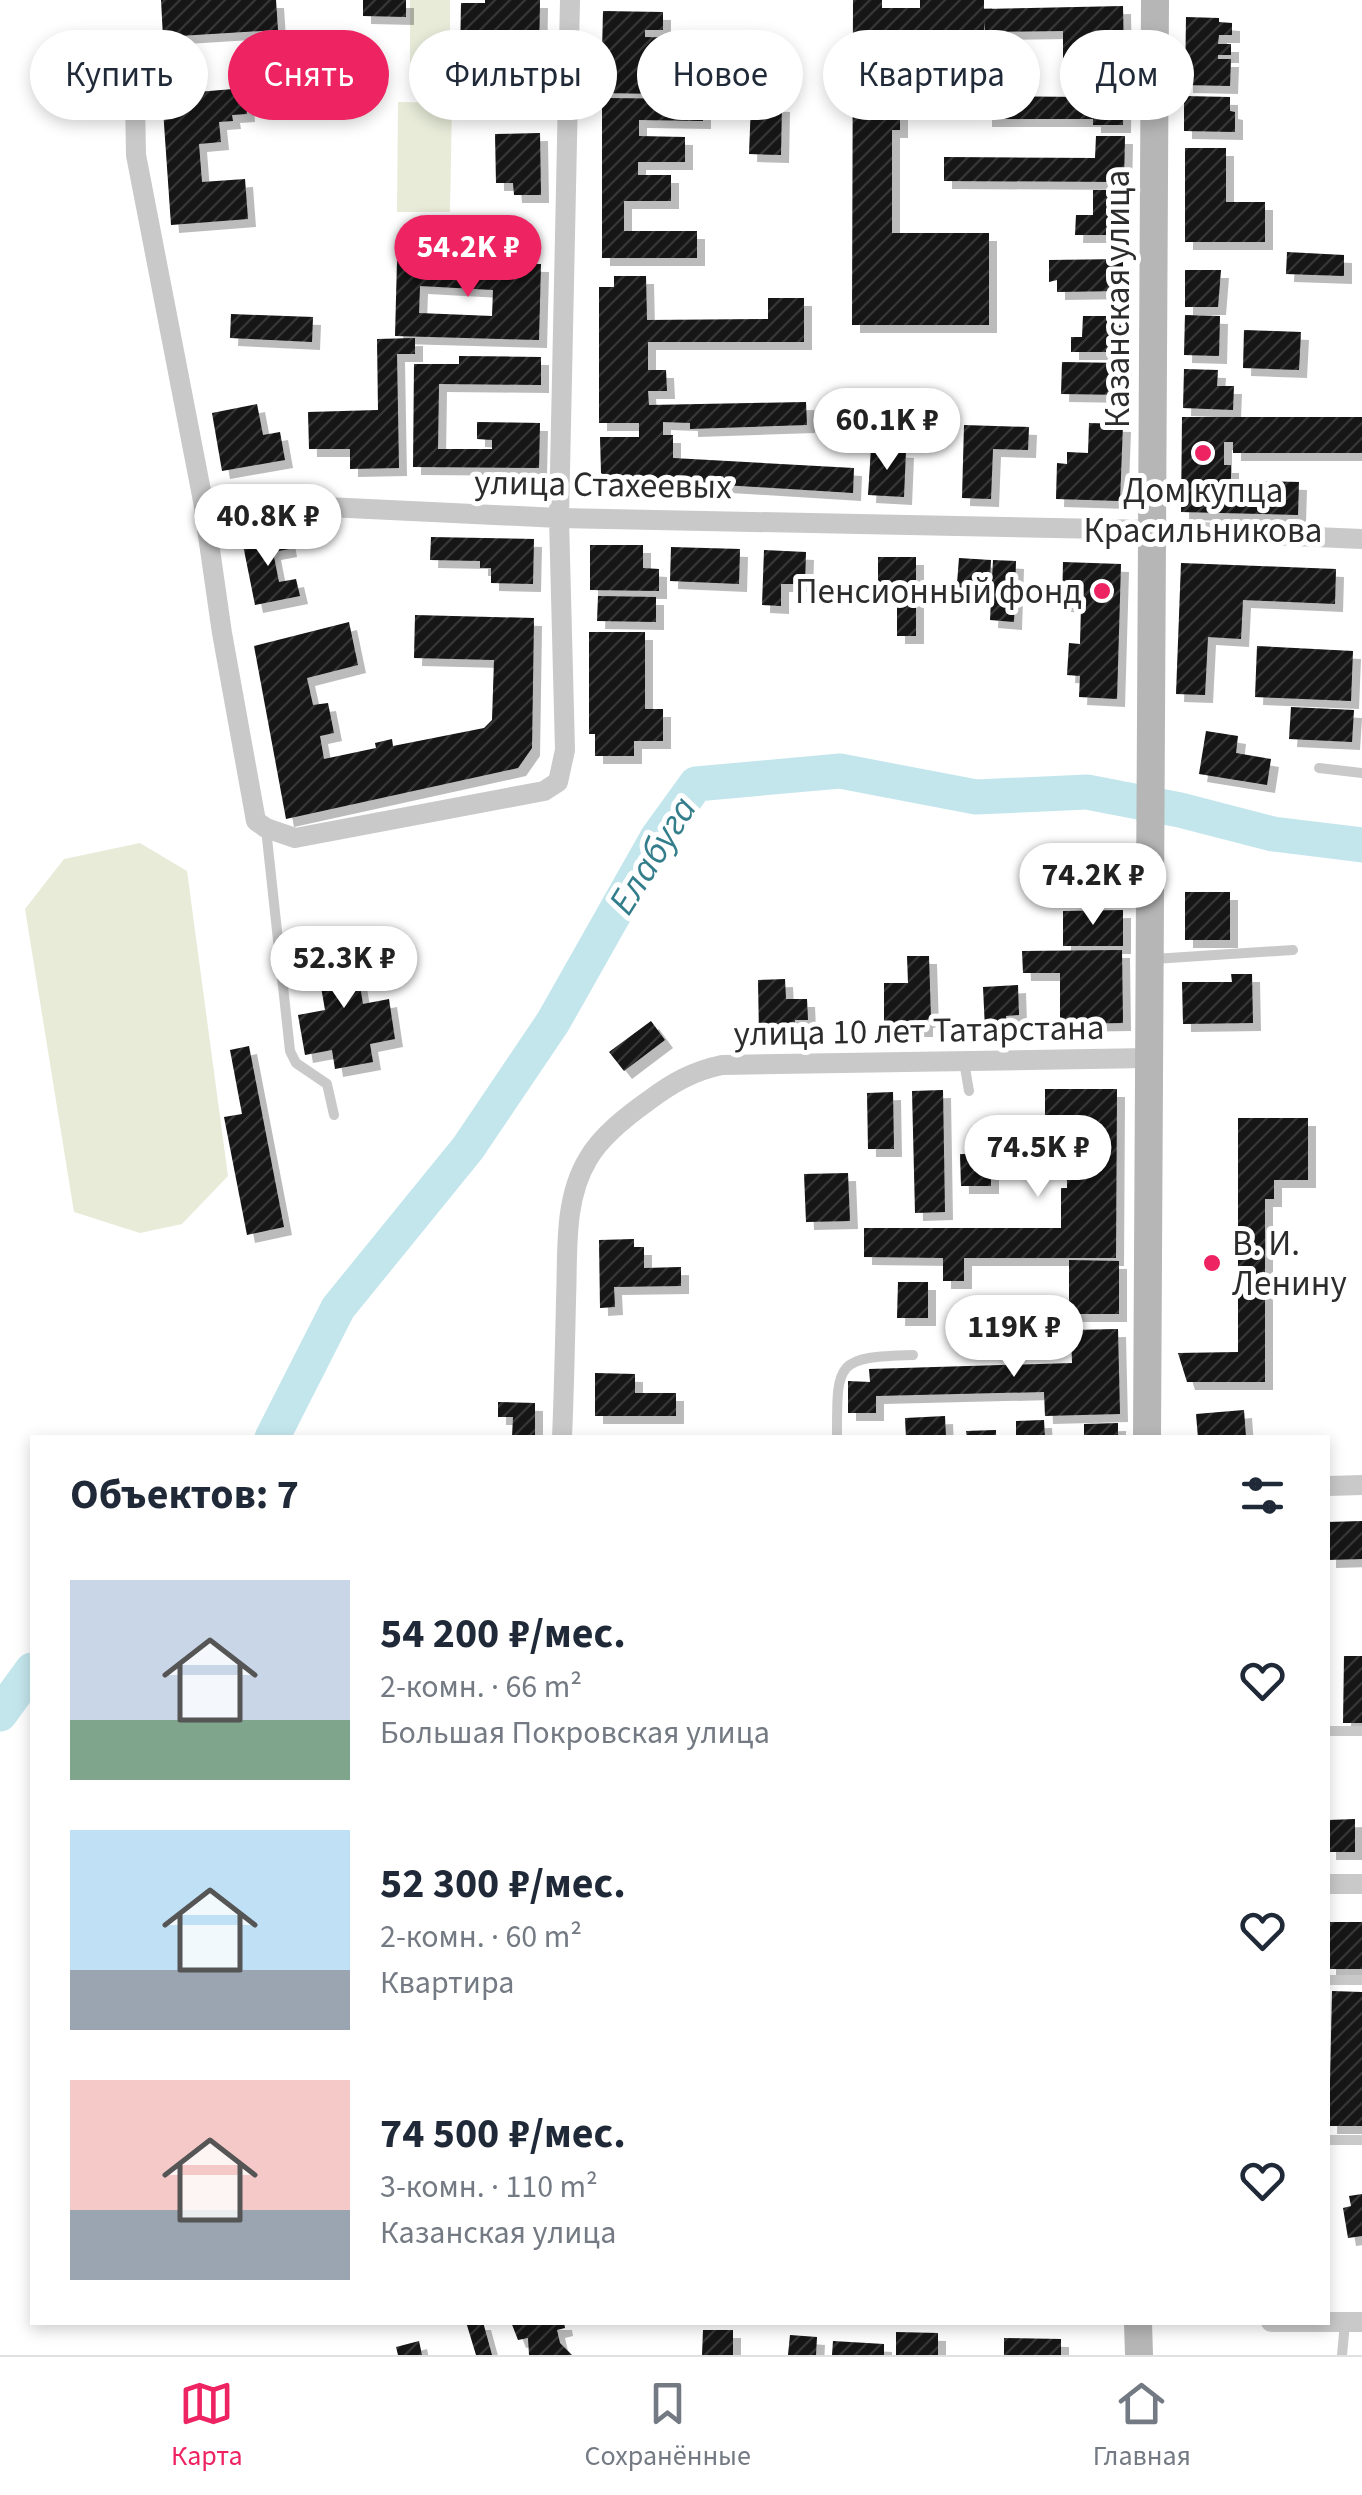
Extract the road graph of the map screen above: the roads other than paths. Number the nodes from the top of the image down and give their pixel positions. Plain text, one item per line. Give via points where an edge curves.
1 (570, 0) edge
2 (1155, 0) edge
3 (135, 120) edge
4 (203, 501) junction
5 (560, 518) junction
6 (1154, 530) junction
7 (1362, 539) edge
8 (1319, 768) dead end
9 (1362, 773) edge
10 (266, 828) junction
11 (1148, 896) junction
12 (1082, 898) dead end
13 (1293, 950) dead end
14 (1148, 960) junction
15 (1148, 1058) junction
16 (964, 1061) junction
17 (968, 1091) dead end
18 (334, 1115) dead end
19 (913, 1354) dead end
20 (562, 1435) edge
21 (837, 1435) edge
22 (1147, 1435) edge
23 (1362, 1485) edge
24 (1330, 1486) edge
25 (1330, 1731) edge
26 (1362, 1731) edge
27 (1330, 1884) edge
28 (1362, 1884) edge
29 (1330, 1980) edge
30 (1362, 1980) edge
31 (1330, 2140) edge
32 (1362, 2140) edge
33 (1353, 2323) edge
34 (1138, 2325) edge
35 (1139, 2355) edge
36 (1342, 2355) edge

1 - 5 street
2 - 6 street, Казанская улица
3 - 4 street via 136,155
4 - 5 street, улица Стахеевых
4 - 10 street via 256,821
5 - 6 street, улица Стахеевых
5 - 10 street via 565,750 558,782 544,791 296,838
6 - 7 street, улица Стахеевых
6 - 11 street, Казанская улица
8 - 9 lane
10 - 18 lane via 290,1051 327,1084
11 - 12 lane
11 - 14 street, Казанская улица
13 - 14 lane
14 - 15 street, Казанская улица
15 - 16 street, улица 10 лет Татарстана
15 - 22 street, Казанская улица
16 - 17 lane
16 - 20 street, улица 10 лет Татарстана via 722,1064 674,1082 602,1141 588,1157 569,1212
19 - 21 lane via 866,1356 849,1365 836,1383
23 - 24 street
25 - 26 lane
27 - 28 street
29 - 30 lane
31 - 32 lane
33 - 36 lane
34 - 35 street

